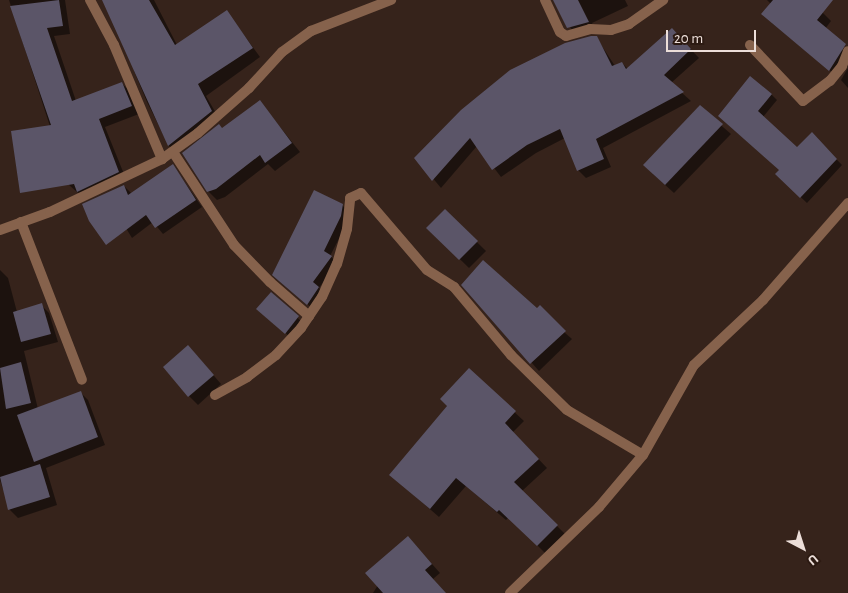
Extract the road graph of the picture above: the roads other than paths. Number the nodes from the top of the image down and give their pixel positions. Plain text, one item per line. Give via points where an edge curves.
1 (90, 0) edge
2 (391, 0) edge
3 (545, 0) edge
4 (663, 0) edge
5 (750, 46) dead end
6 (848, 51) edge
7 (172, 152) junction
8 (162, 159) junction
9 (848, 203) edge
10 (21, 222) junction
11 (0, 230) edge
12 (309, 316) junction
13 (82, 380) dead end
14 (215, 395) dead end
15 (643, 455) junction
16 (510, 593) edge

1 - 8 street via 114,45
2 - 7 street via 311,31 282,52 249,88
3 - 4 street via 560,32 566,36 590,29 611,30 628,24
5 - 6 street via 803,101 830,81 842,66
7 - 8 street
7 - 12 street via 234,245
8 - 10 street via 110,185
9 - 15 street via 763,300 694,365
10 - 11 street
10 - 13 street
12 - 14 street via 276,355
12 - 15 street via 337,264 347,229 350,198 361,193 427,270 454,287 511,354 567,410
15 - 16 street via 599,507

